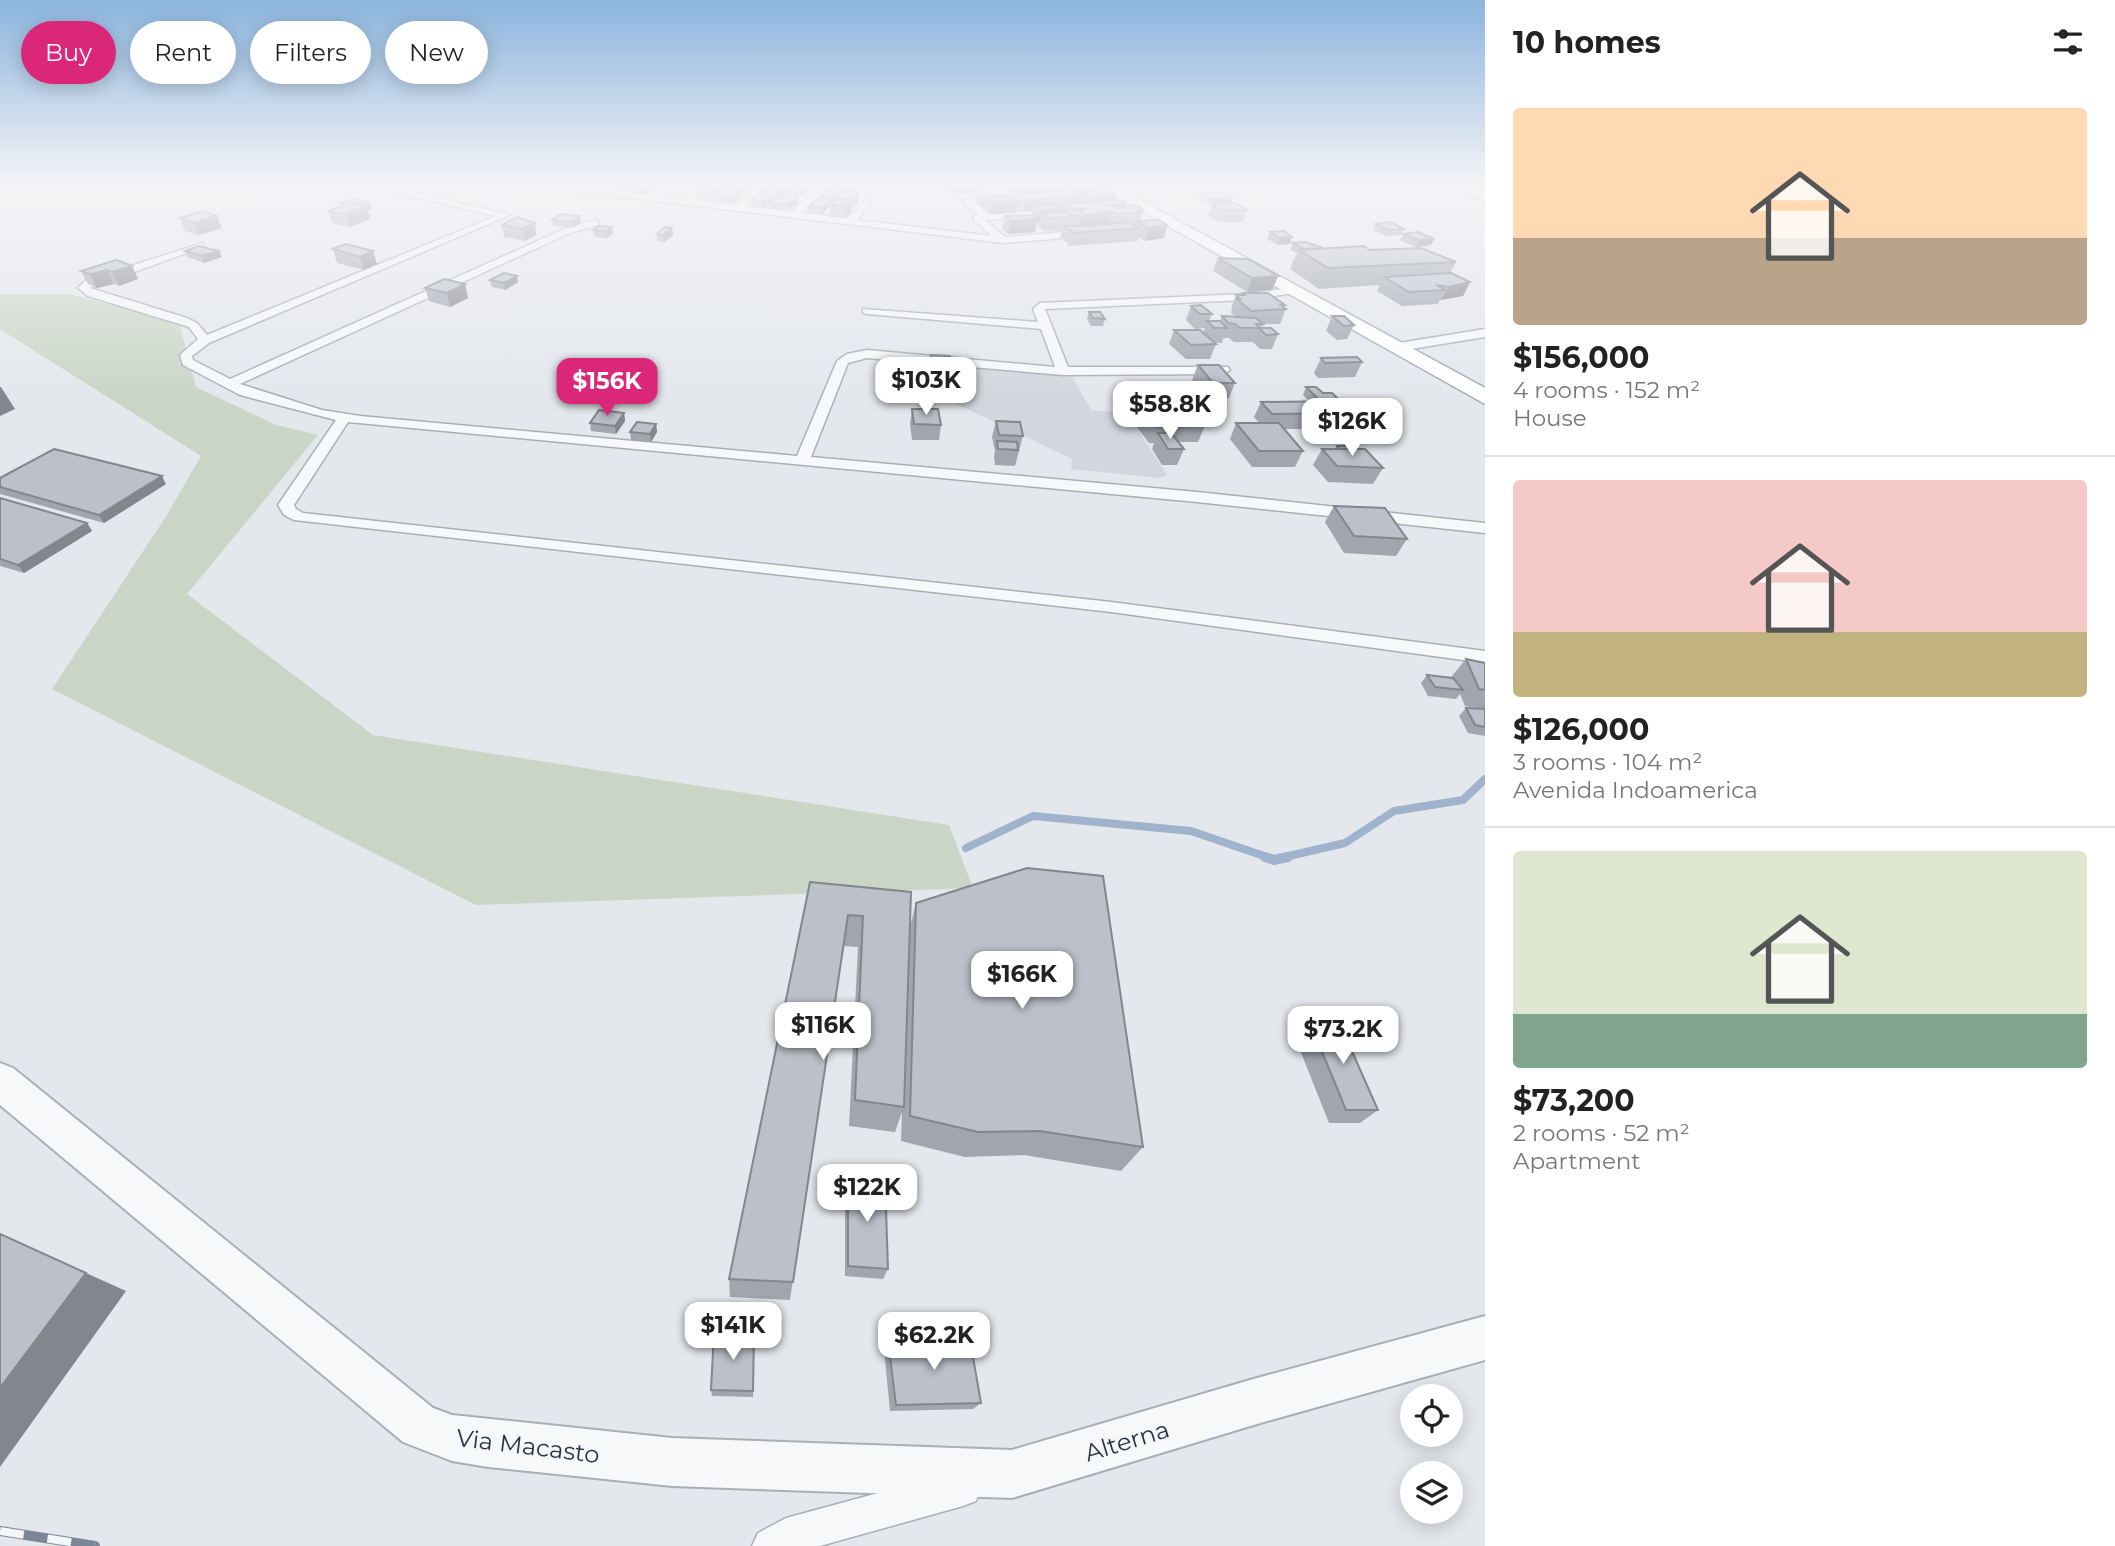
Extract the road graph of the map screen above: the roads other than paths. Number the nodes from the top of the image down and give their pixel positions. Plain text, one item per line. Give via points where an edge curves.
1 (176, 253) edge
2 (413, 253) edge
3 (517, 253) edge
4 (1223, 253) edge
5 (1243, 253) edge
6 (1298, 290) junction
7 (867, 311) dead end
8 (1046, 326) junction
9 (1485, 333) edge
10 (205, 340) junction
11 (1415, 350) junction
12 (1224, 370) edge
13 (1063, 371) junction
14 (1485, 382) edge
15 (230, 384) junction
16 (1485, 397) edge
17 (344, 418) junction
18 (803, 460) junction
19 (1485, 528) edge
20 (1485, 657) edge
21 (0, 1081) edge
22 (1485, 1338) edge
23 (1012, 1474) junction
24 (771, 1546) edge

1 - 10 street via 90,282 83,289 183,320
2 - 10 street
3 - 15 street
4 - 6 main road
5 - 11 main road
6 - 8 street via 1245,297 1048,304 1039,309
6 - 11 main road
7 - 8 street
8 - 13 street
9 - 11 street
10 - 15 street via 186,355 187,362
11 - 14 main road
11 - 16 main road
12 - 13 street
13 - 18 street via 851,357 843,361
15 - 17 street
17 - 18 street
17 - 20 street via 286,505 289,512 300,517 1111,607
18 - 19 street
21 - 23 street, Via Macasto via 419,1426 488,1444 672,1462
22 - 23 street, Alterna
23 - 24 street, Alterna via 786,1537

